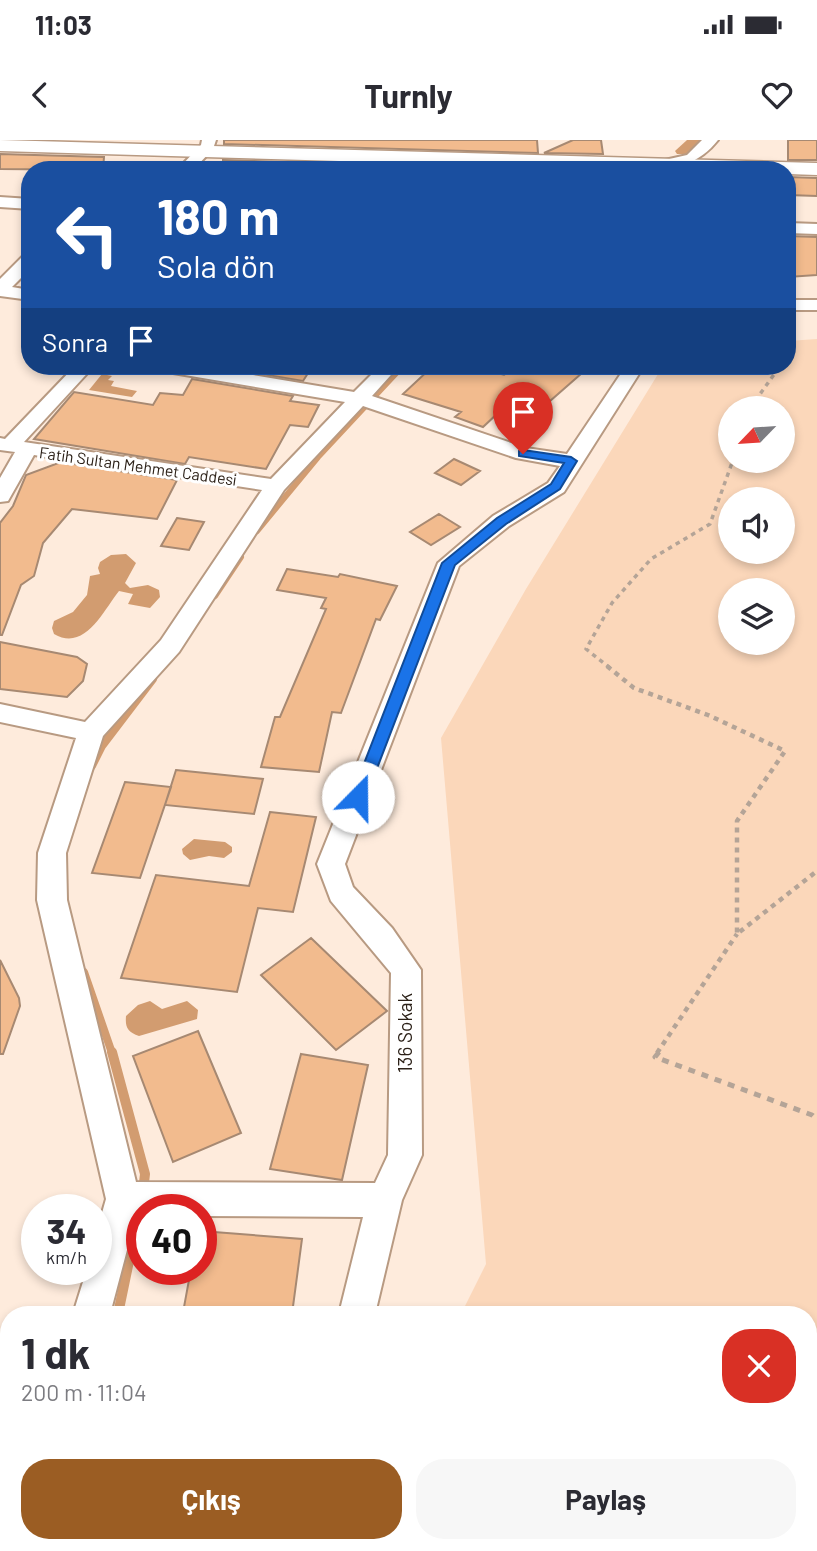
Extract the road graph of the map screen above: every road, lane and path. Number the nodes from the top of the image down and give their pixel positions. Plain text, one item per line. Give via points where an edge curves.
1 (71, 140) edge
2 (685, 140) edge
3 (711, 140) edge
4 (0, 145) edge
5 (206, 146) edge
6 (692, 159) junction
7 (436, 160) edge
8 (192, 161) edge
9 (480, 161) edge
10 (661, 161) edge
11 (680, 161) edge
12 (817, 161) edge
13 (796, 168) edge
14 (817, 169) edge
15 (0, 202) edge
16 (21, 203) edge
17 (796, 228) edge
18 (817, 229) edge
19 (21, 247) edge
20 (0, 267) edge
21 (21, 268) edge
22 (0, 290) edge
23 (21, 294) edge
24 (796, 305) edge
25 (817, 305) edge
26 (77, 375) edge
27 (220, 375) edge
28 (382, 375) edge
29 (629, 375) edge
30 (773, 375) edge
31 (758, 396) edge
32 (360, 399) junction
33 (12, 447) edge
34 (571, 461) junction
35 (728, 473) edge
36 (276, 486) junction
37 (0, 496) edge
38 (0, 712) edge
39 (91, 732) junction
40 (817, 872) edge
41 (737, 934) junction
42 (814, 1114) edge
43 (817, 1121) edge
44 (123, 1199) junction
45 (385, 1200) junction
46 (95, 1306) edge
47 (360, 1306) edge

1 - 5 main road
2 - 10 street
3 - 6 street
4 - 5 main road
5 - 7 main road
5 - 8 street
6 - 11 main road
6 - 12 main road
7 - 9 main road
13 - 14 main road
15 - 16 street
17 - 18 street
19 - 20 street
21 - 22 street
22 - 23 street
24 - 25 street
26 - 33 street
27 - 32 street
28 - 32 street
29 - 34 street, 136 Sokak
30 - 31 path
32 - 34 street via 523,454
32 - 36 street
33 - 36 street, Fatih Sultan Mehmet Caddesi
33 - 37 street
34 - 45 street, 136 Sokak via 556,486 501,521 449,563 331,864 341,894 406,970 405,1155
35 - 41 path via 710,524 651,559 612,603 586,649 634,688 708,715 785,751 737,821
36 - 39 street via 170,646
38 - 39 street
39 - 44 street via 52,853 52,900
40 - 41 path
41 - 42 path via 655,1057
42 - 43 path
44 - 45 street
44 - 46 street
45 - 47 street, 136 Sokak

